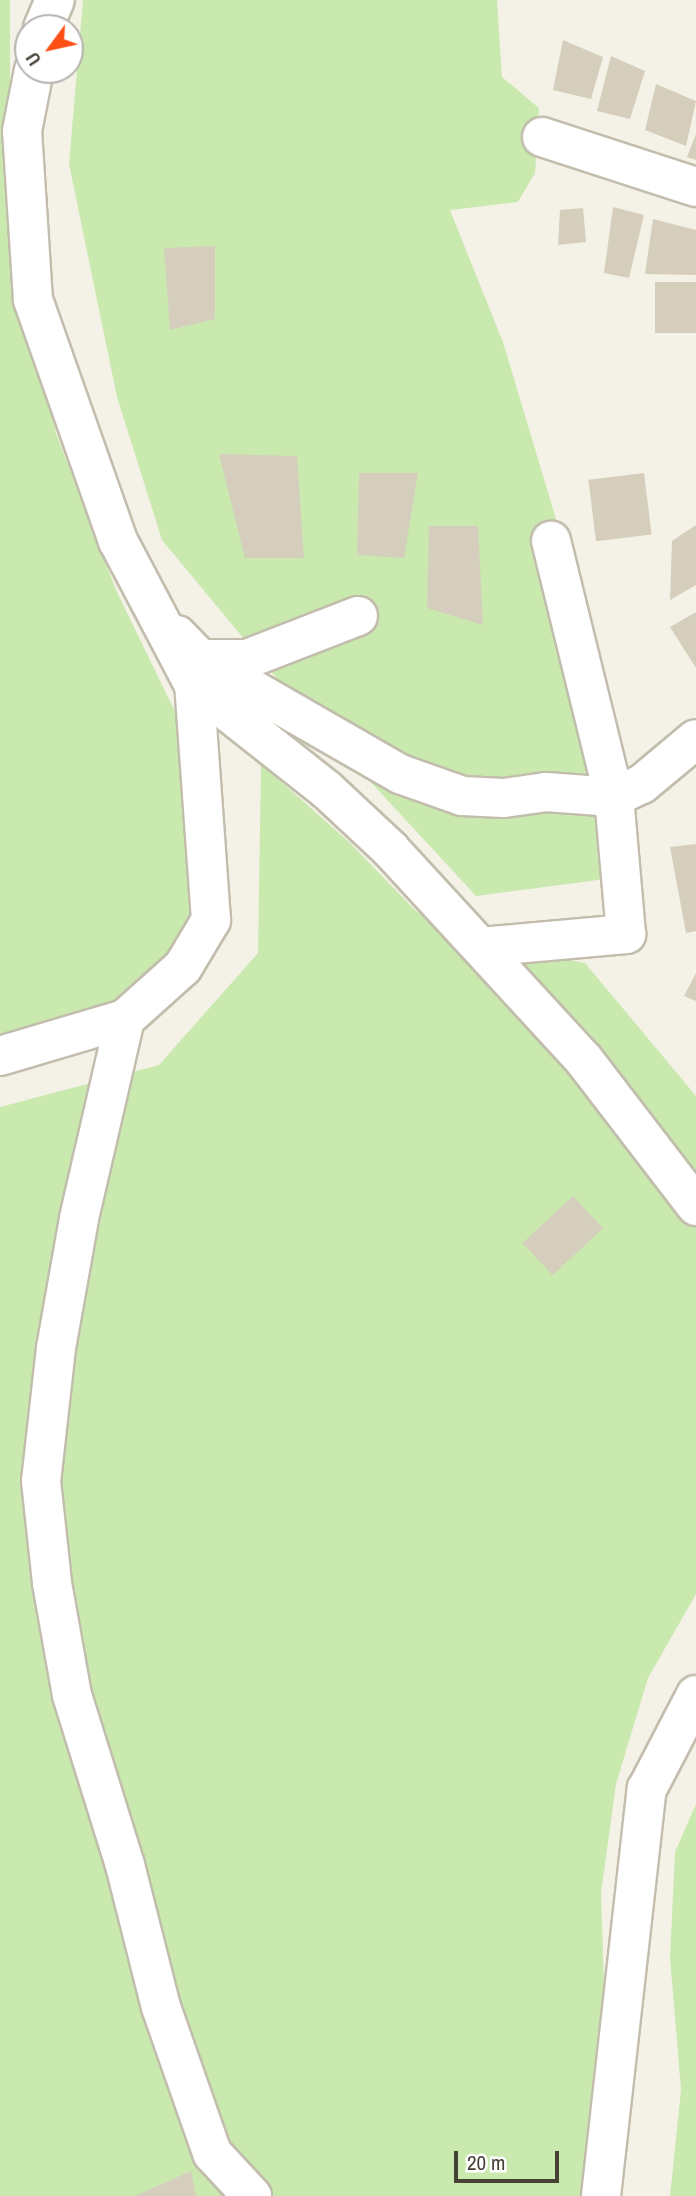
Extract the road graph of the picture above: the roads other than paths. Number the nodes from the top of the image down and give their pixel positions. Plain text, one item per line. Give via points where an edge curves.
1 (31, 84) edge
2 (542, 137) dead end
3 (696, 187) edge
4 (551, 541) dead end
5 (358, 616) dead end
6 (197, 672) junction
7 (696, 739) edge
8 (614, 797) junction
9 (481, 947) junction
10 (125, 1019) junction
11 (0, 1056) edge
12 (696, 1206) edge
13 (696, 1695) edge
14 (252, 2196) edge
15 (601, 2196) edge

1 - 6 street via 22,131 33,300 118,541 151,608
2 - 3 street
4 - 8 street
5 - 6 street via 247,659
6 - 8 street via 431,787 462,796 504,798 546,792
6 - 9 street via 390,849
6 - 10 street via 211,920 183,967
7 - 8 street via 642,784
8 - 9 street via 626,934
9 - 12 street via 584,1060
10 - 11 street
10 - 14 street via 79,1219 56,1348 41,1481 50,1570 72,1695 125,1865 161,2007 212,2153
13 - 15 street via 646,1789

